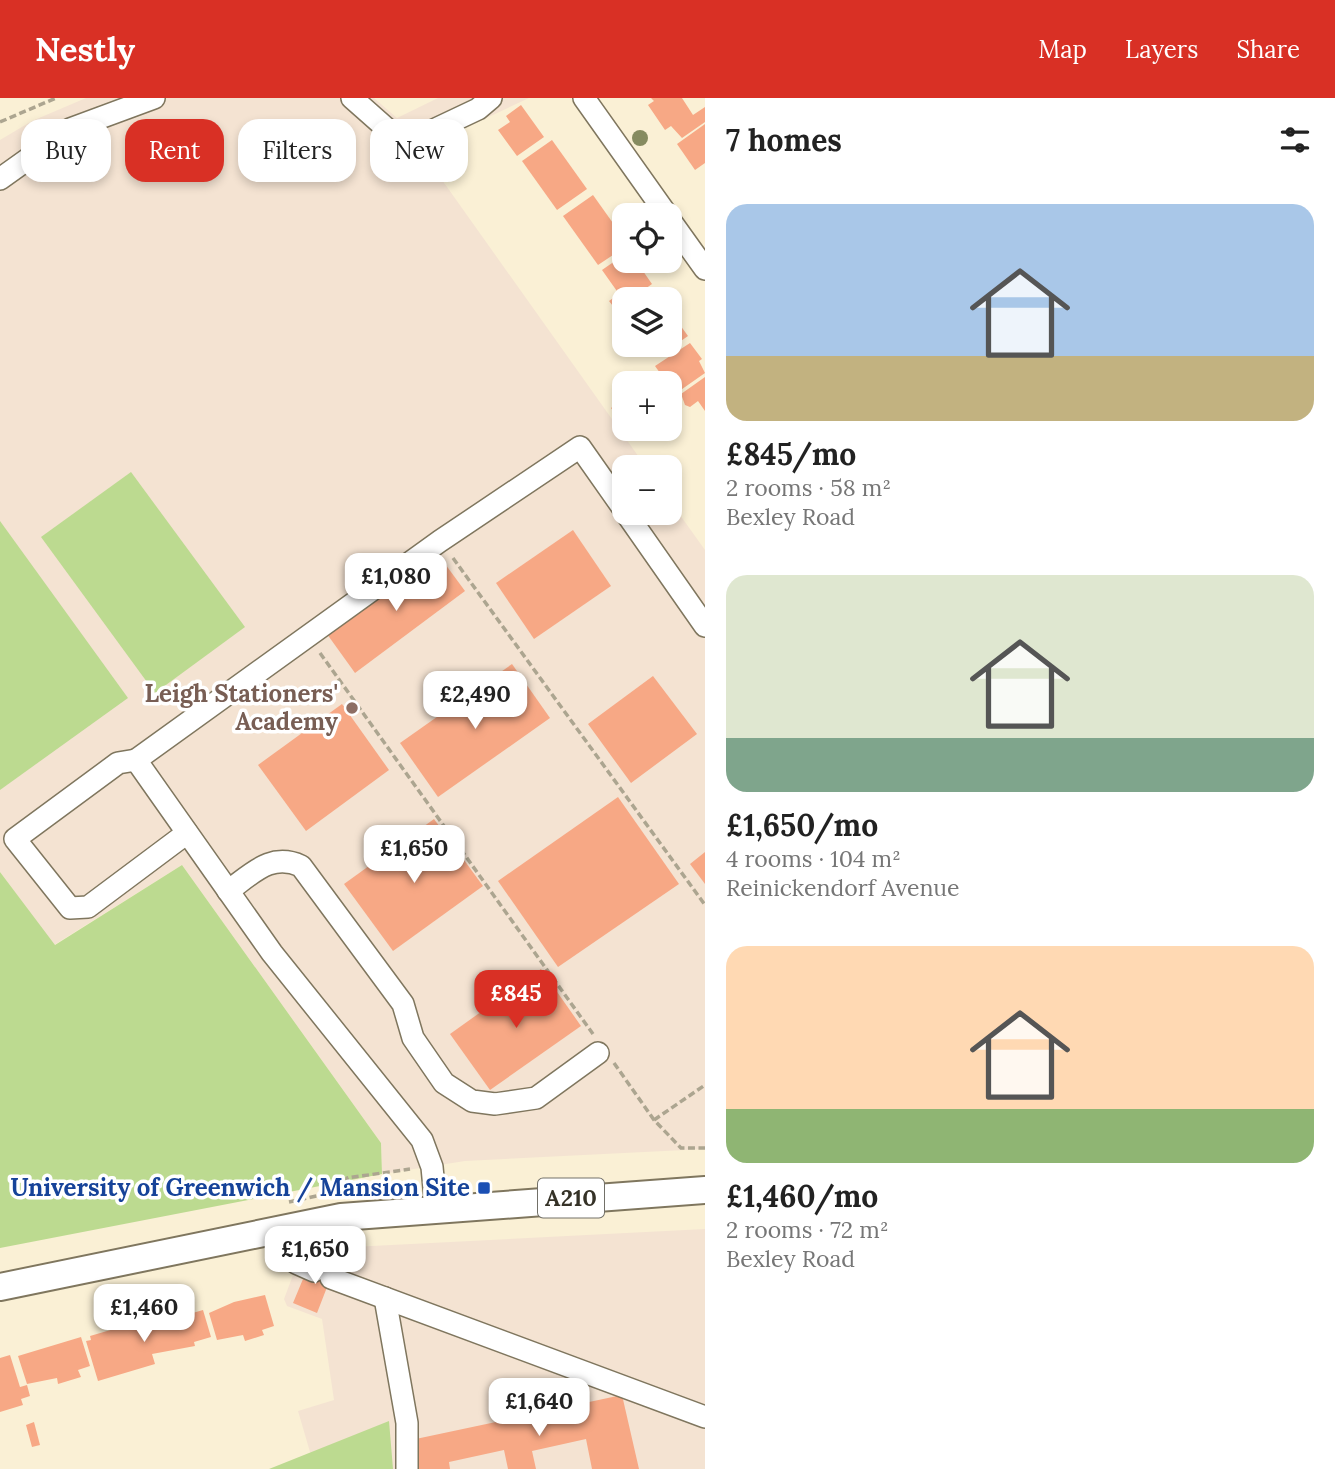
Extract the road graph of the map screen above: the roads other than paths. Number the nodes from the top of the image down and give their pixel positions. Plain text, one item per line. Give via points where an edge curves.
1 (154, 98) edge
2 (352, 98) edge
3 (491, 98) edge
4 (584, 98) edge
5 (0, 179) edge
6 (658, 203) edge
7 (682, 237) edge
8 (705, 269) edge
9 (612, 493) edge
10 (634, 525) edge
11 (705, 626) edge
12 (136, 760) junction
13 (187, 833) junction
14 (228, 891) junction
15 (601, 1049) road end
16 (705, 1190) edge
17 (436, 1209) junction
18 (284, 1216) junction
19 (0, 1287) edge
20 (385, 1298) junction
21 (705, 1417) edge
22 (407, 1469) edge

1 - 5 street via 70,129
2 - 3 street via 404,144 478,109
4 - 6 street
7 - 8 street
9 - 12 street via 580,447 440,541
10 - 11 street
12 - 13 street
12 - 13 street via 118,763 15,839 70,908 88,907
13 - 14 street
14 - 15 street via 265,864 285,859 301,866 403,1004 413,1038 444,1083 472,1101 495,1104 536,1098
14 - 17 street via 422,1140 432,1167
16 - 17 main road, A210
17 - 18 main road, A210 via 341,1217
18 - 19 main road, A210
18 - 20 street via 296,1263
20 - 21 street
20 - 22 street via 407,1423

